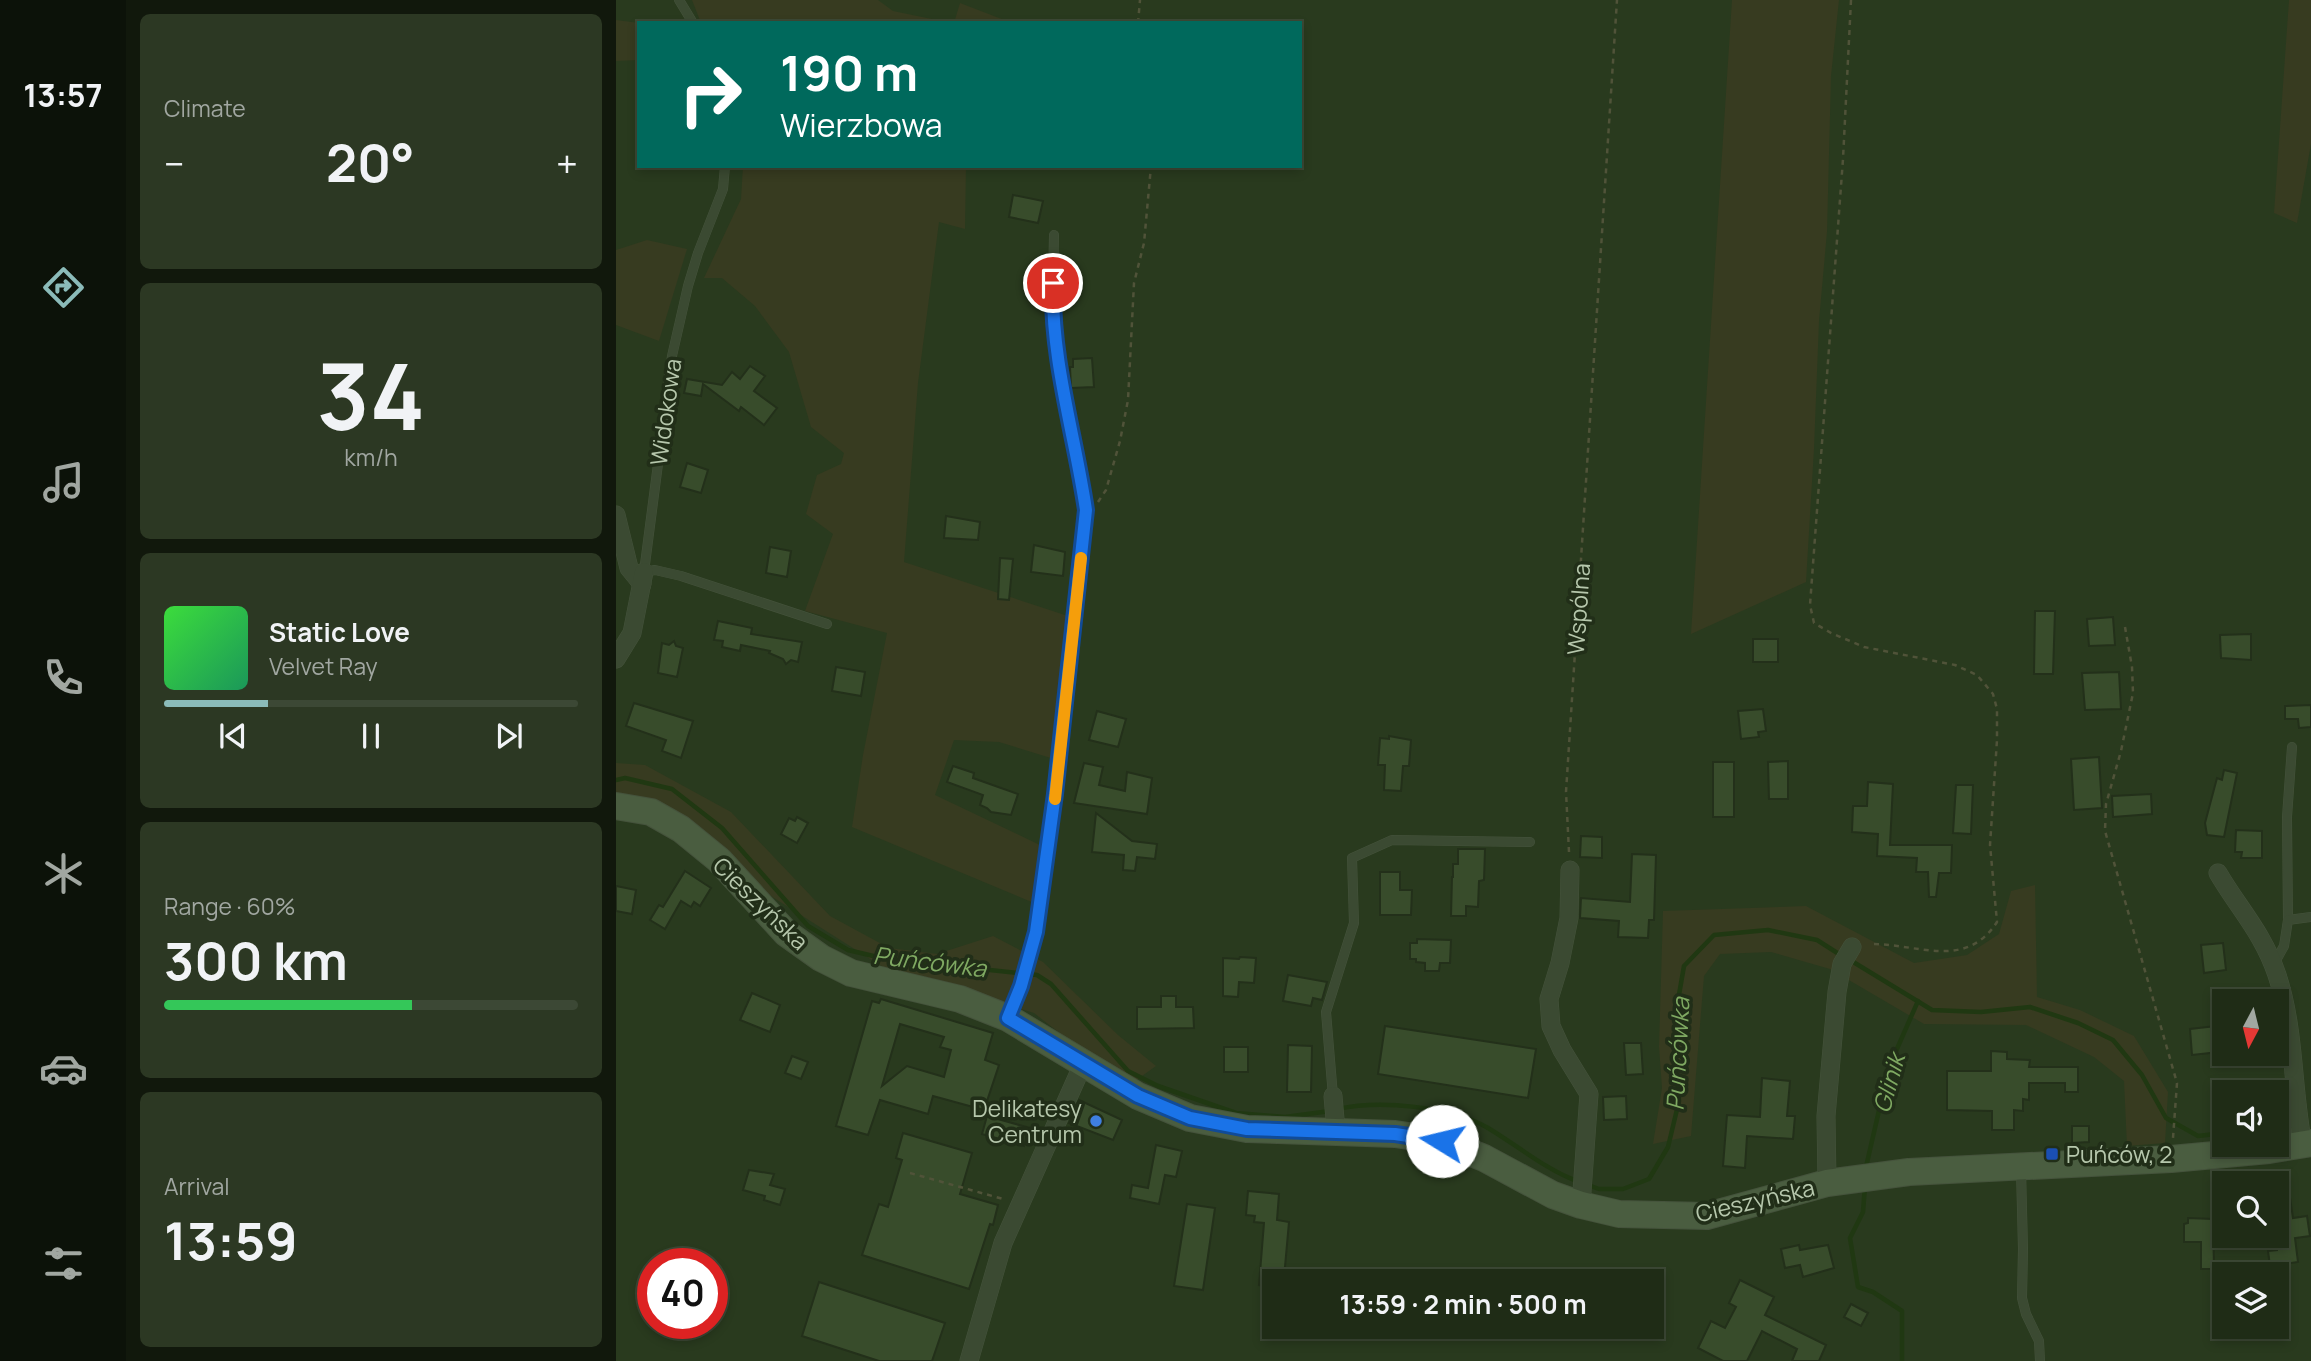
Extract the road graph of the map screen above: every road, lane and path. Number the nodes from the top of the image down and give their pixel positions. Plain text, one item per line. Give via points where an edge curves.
1 (679, 0) edge
2 (1140, 0) edge
3 (1617, 0) edge
4 (1851, 0) edge
5 (693, 21) edge
6 (1138, 21) edge
7 (725, 168) edge
8 (1151, 168) edge
9 (1054, 235) dead end
10 (616, 515) edge
11 (1085, 523) junction
12 (643, 578) junction
13 (827, 624) dead end
14 (2125, 627) dead end
15 (616, 659) edge
16 (2292, 747) dead end
17 (616, 806) edge
18 (1530, 842) dead end
19 (1570, 870) joint
20 (2218, 873) dead end
21 (2311, 917) edge
22 (2288, 920) junction
23 (1852, 947) joint
24 (2273, 965) junction
25 (1008, 1018) junction
26 (1083, 1064) junction
27 (1333, 1096) joint
28 (1335, 1124) junction
29 (2305, 1140) edge
30 (2173, 1142) dead end
31 (2021, 1168) junction
32 (910, 1173) dead end
33 (1827, 1183) junction
34 (1581, 1200) junction
35 (1020, 1203) junction
36 (969, 1361) edge
37 (2040, 1361) edge

1 - 5 lane
2 - 6 path
3 - 19 path, Wspólna via 1566,792
4 - 23 path via 1810,605 1814,623 1831,633 1864,646 1955,665 1977,676 1993,694 1997,719 1990,845 1997,922 1979,943 1956,952 1889,944
7 - 12 lane, Widokowa via 723,189 698,253 675,343
8 - 11 path via 1144,243 1134,283 1128,400 1105,490
9 - 11 lane via 1054,318 1070,432 1080,466
10 - 12 street via 629,568
11 - 25 lane via 1036,932
12 - 13 lane via 654,570 681,576
12 - 15 street, Widokowa via 632,633
14 - 30 path via 2133,694 2106,804 2105,831 2177,1083
16 - 22 lane
17 - 25 street, Cieszyńska via 650,812 681,829 719,860 786,933 821,958 851,972 960,999
18 - 27 lane via 1392,840 1352,858 1354,923 1326,1012
19 - 34 street via 1569,918 1549,999 1551,1026 1590,1094
20 - 24 street via 2256,928
21 - 22 lane
22 - 24 lane via 2284,946
23 - 33 street, Cieszyńska via 1842,964 1837,992 1826,1116
24 - 29 street via 2290,1030 2296,1108
25 - 26 street, Cieszyńska
26 - 28 street, Cieszyńska via 1138,1096 1190,1118 1247,1129
26 - 35 street
27 - 28 street
28 - 34 street, Cieszyńska via 1442,1141 1553,1195
29 - 31 street, Cieszyńska via 2171,1159
31 - 33 street, Cieszyńska via 1909,1172
31 - 37 lane via 2022,1298 2039,1341
32 - 35 path
33 - 34 street, Cieszyńska via 1707,1216 1619,1214
35 - 36 street via 1003,1243

